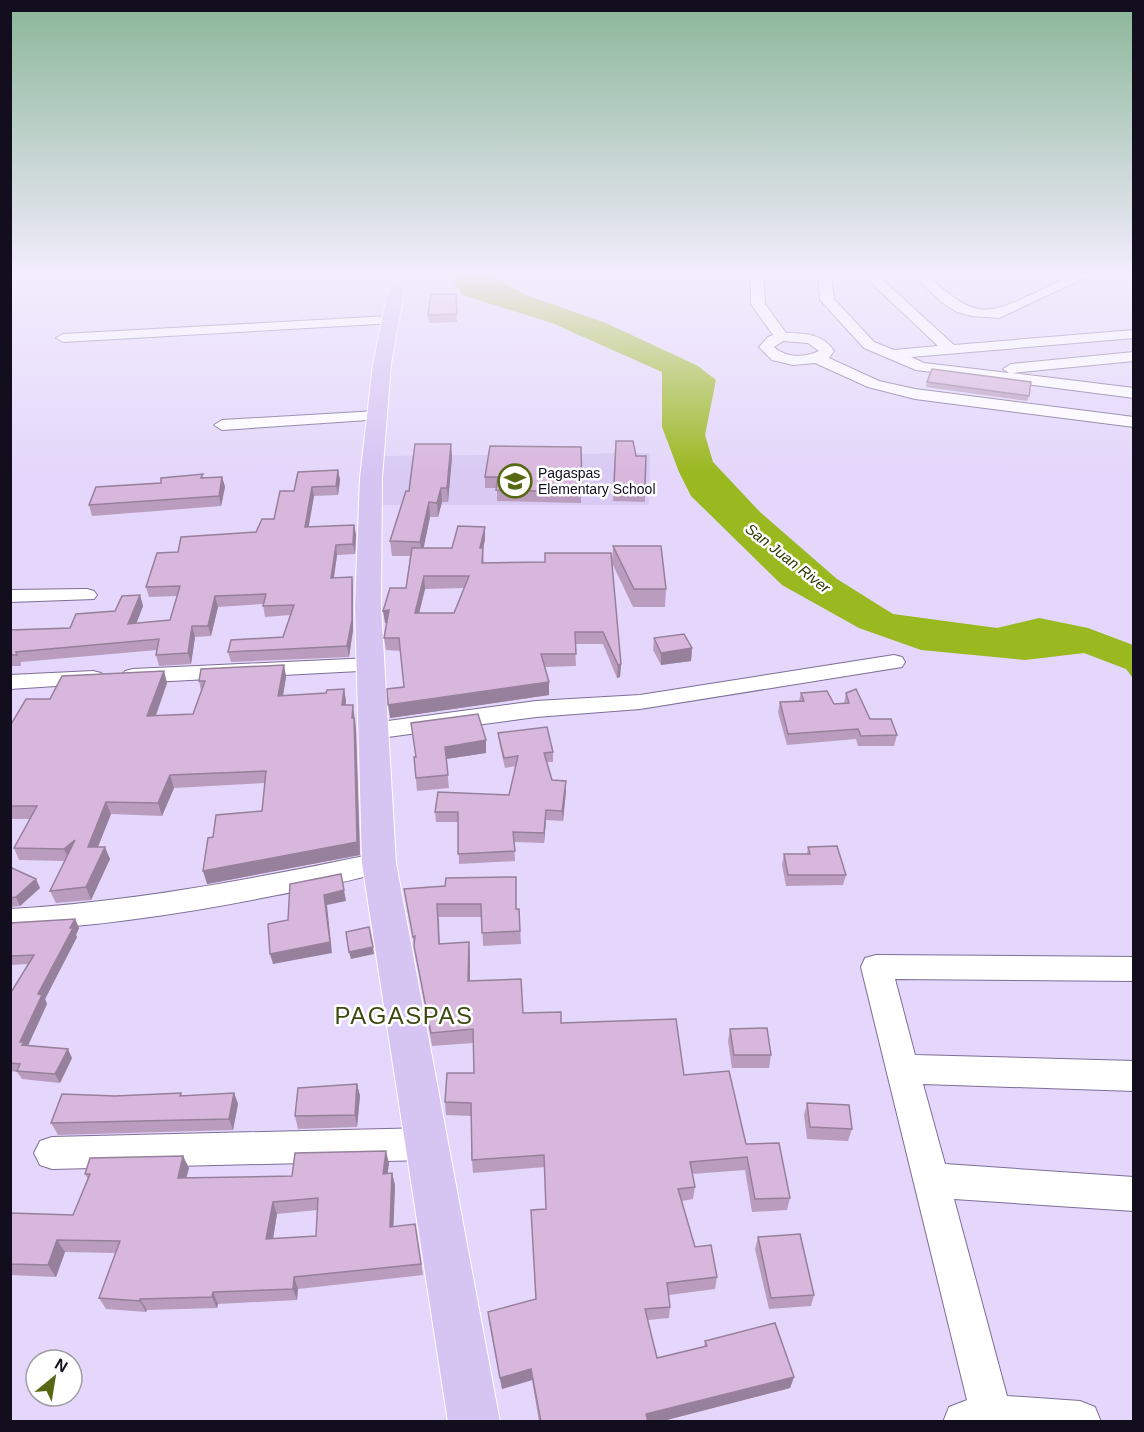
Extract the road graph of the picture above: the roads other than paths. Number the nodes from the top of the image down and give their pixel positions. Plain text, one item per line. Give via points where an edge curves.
1 (386, 339) edge
2 (780, 339) edge
3 (805, 339) edge
4 (863, 339) edge
5 (939, 339) edge
6 (1079, 339) edge
7 (951, 350) junction
8 (893, 355) junction
9 (1134, 356) edge
10 (817, 358) junction
11 (979, 374) junction
12 (1134, 393) edge
13 (377, 416) junction
14 (1134, 422) edge
15 (222, 424) dead end
16 (87, 595) dead end
17 (10, 596) edge
18 (894, 662) dead end
19 (371, 665) junction
20 (10, 682) edge
21 (373, 731) junction
22 (379, 863) junction
23 (10, 920) edge
24 (1134, 969) edge
25 (902, 1069) junction
26 (1134, 1076) edge
27 (427, 1144) junction
28 (52, 1153) dead end
29 (930, 1180) junction
30 (1134, 1194) edge
31 (978, 1419) edge
32 (474, 1422) edge
33 (1080, 1422) edge

1 - 13 main road
2 - 10 street via 768,343 768,351 796,360
3 - 10 street via 824,346 827,351
4 - 8 street
5 - 7 street
6 - 7 street
7 - 8 street
8 - 11 street via 921,367
9 - 11 street
10 - 14 street via 874,384 915,394
11 - 12 street
13 - 15 street
13 - 19 main road via 371,478 368,606
16 - 17 street
18 - 21 street via 640,702 536,709
19 - 20 street
19 - 21 main road
21 - 22 main road
22 - 23 street via 172,903 71,918
22 - 27 main road
24 - 25 street via 876,967
25 - 26 street
25 - 29 street
27 - 28 street
27 - 32 main road
29 - 30 street
29 - 31 street
31 - 33 street

